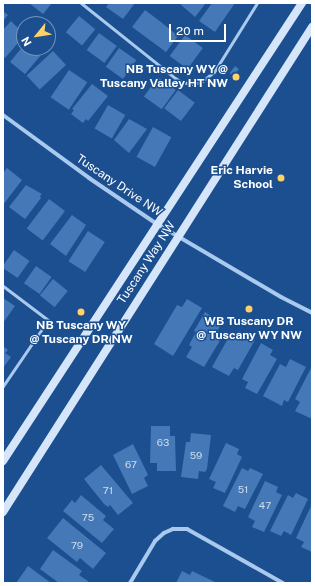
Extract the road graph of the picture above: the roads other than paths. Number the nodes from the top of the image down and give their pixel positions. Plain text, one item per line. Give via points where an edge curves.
1 (81, 3) edge
2 (257, 3) edge
3 (302, 3) edge
4 (312, 27) edge
5 (3, 115) edge
6 (157, 224) junction
7 (178, 236) junction
8 (3, 286) edge
9 (312, 313) edge
10 (3, 386) edge
11 (3, 461) edge
12 (3, 512) edge
13 (130, 583) edge
14 (283, 583) edge

1 - 2 lane via 175,78 192,84 201,82 214,72
3 - 6 street, Tuscany Way NW
4 - 7 street, Tuscany Way NW
5 - 6 street, Tuscany Drive NW
6 - 7 street, Tuscany Drive NW
6 - 11 street, Tuscany Way NW
7 - 9 street, Tuscany Drive NW
7 - 12 street, Tuscany Way NW
8 - 10 lane via 48,320
13 - 14 street via 155,541 173,529 187,529

